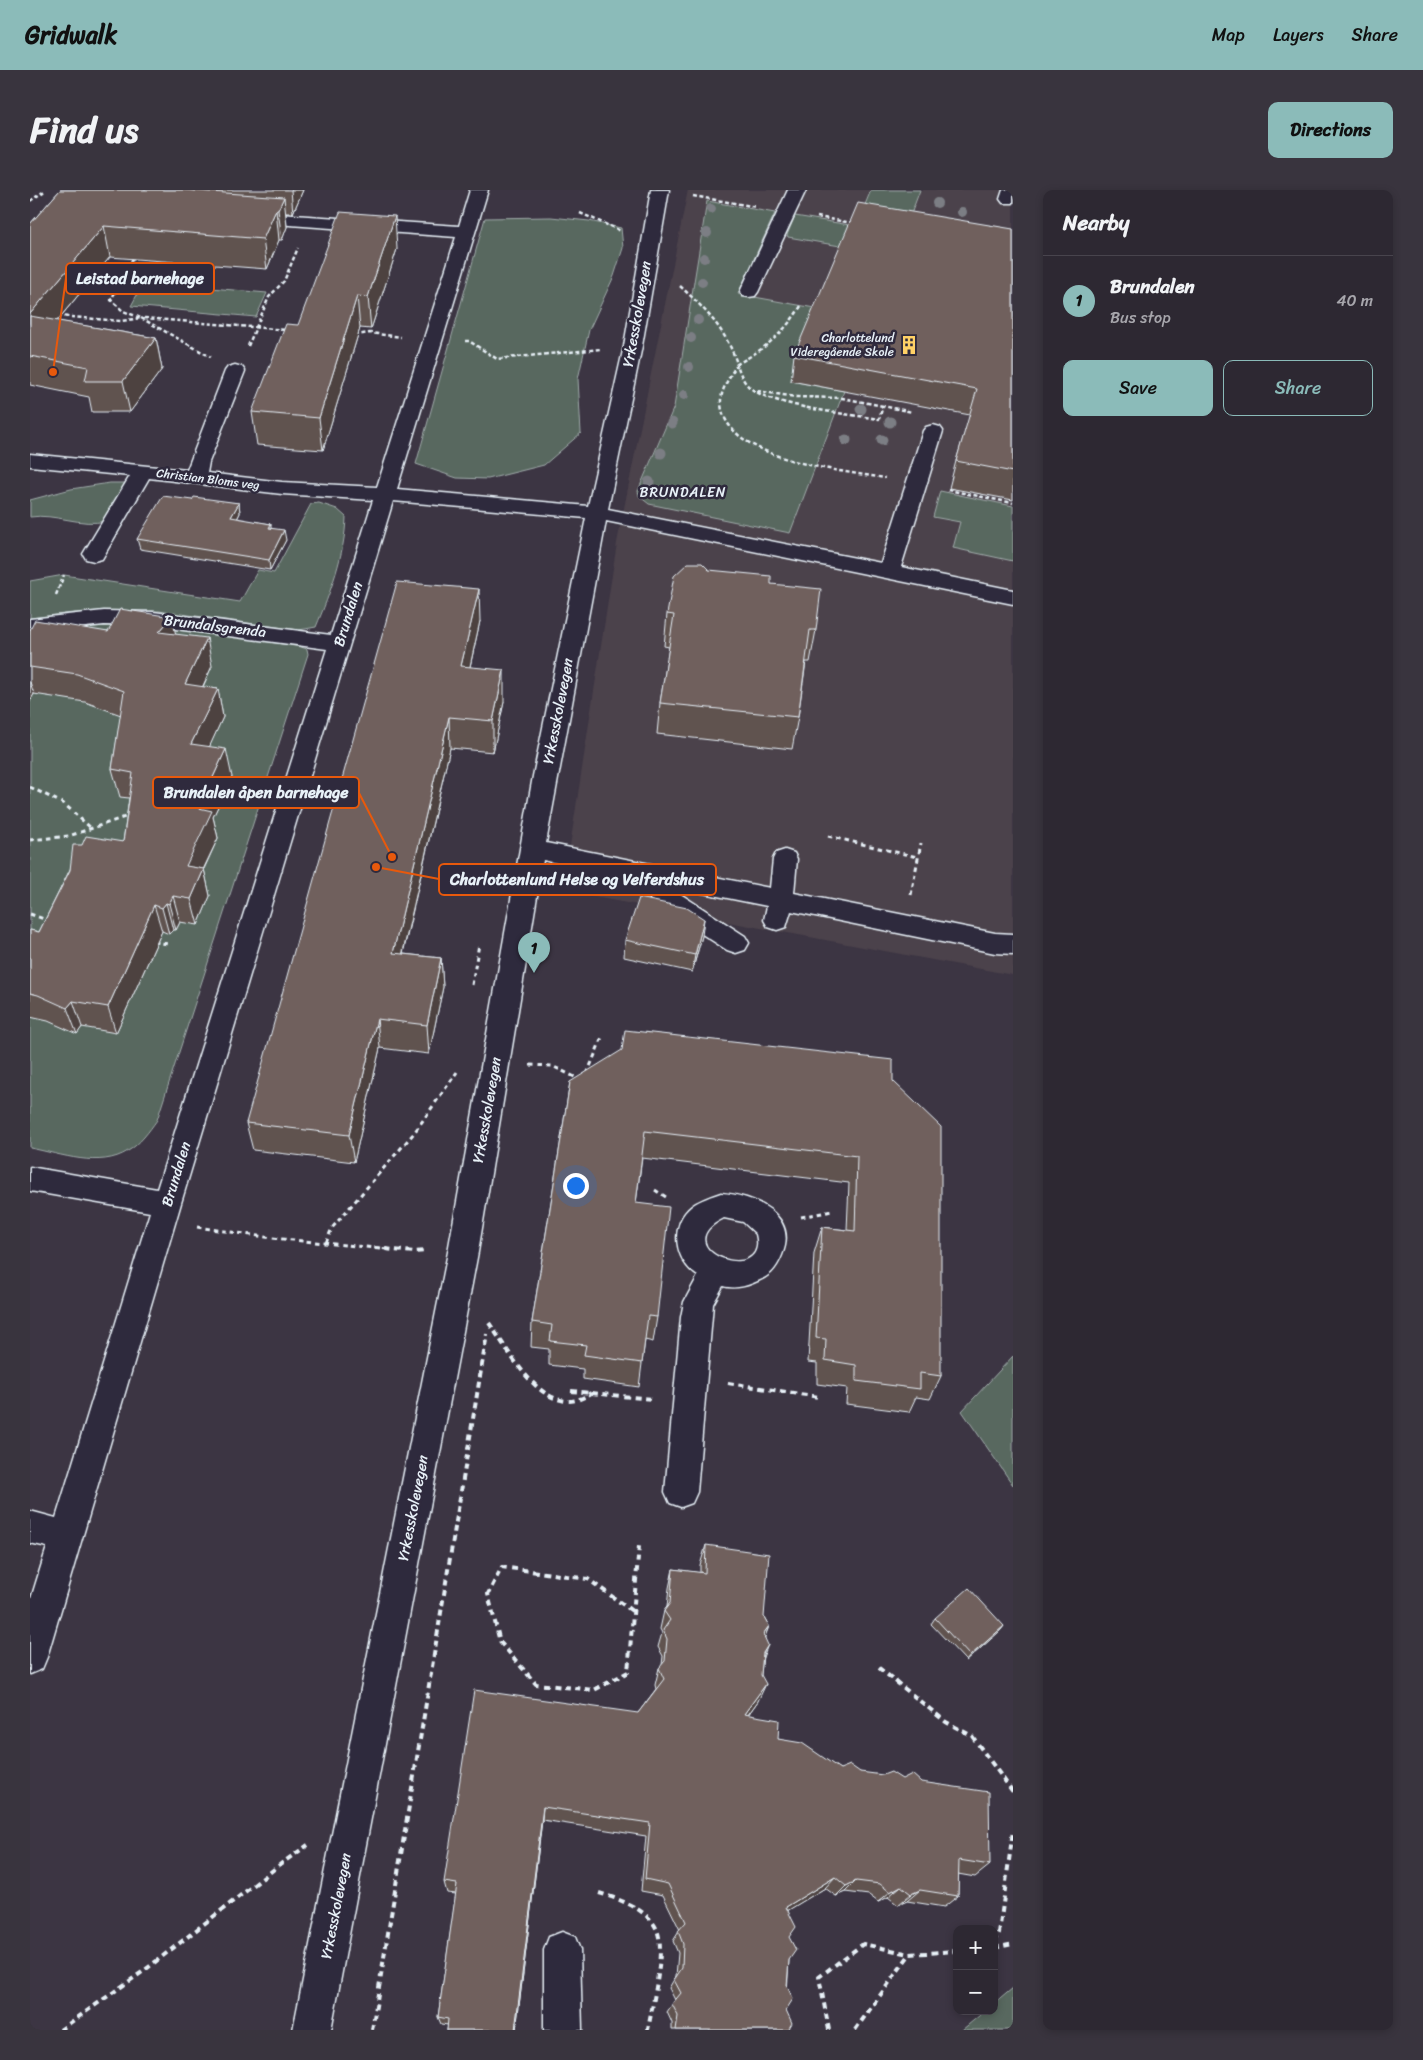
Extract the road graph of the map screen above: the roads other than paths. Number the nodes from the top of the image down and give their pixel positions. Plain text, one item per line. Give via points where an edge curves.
1 (479, 190) edge
2 (660, 190) edge
3 (797, 190) edge
4 (228, 216) edge
5 (466, 232) junction
6 (749, 292) dead end
7 (235, 371) road end
8 (933, 431) road end
9 (30, 460) edge
10 (143, 471) junction
11 (196, 478) junction
12 (386, 494) junction
13 (597, 513) junction
14 (94, 554) dead end
15 (889, 572) junction
16 (1013, 597) edge
17 (30, 626) edge
18 (339, 643) junction
19 (532, 849) junction
20 (785, 859) dead end
21 (644, 871) junction
22 (779, 910) junction
23 (736, 943) dead end
24 (1013, 944) edge
25 (30, 1178) edge
26 (164, 1213) junction
27 (716, 1272) dead end
28 (681, 1492) dead end
29 (30, 1527) edge
30 (67, 1537) junction
31 (30, 1657) edge
32 (562, 1950) dead end
33 (312, 2030) edge
34 (564, 2030) edge

1 - 5 street, Brundalen
2 - 13 street, Yrkesskolevegen
3 - 6 street
4 - 5 street
5 - 12 street, Brundalen
7 - 11 street via 199,462
8 - 15 street
9 - 10 street, Christian Bloms veg
10 - 11 street, Christian Bloms veg
10 - 14 street
11 - 12 street, Christian Bloms veg via 282,488
12 - 13 street, Christian Bloms veg
12 - 18 street, Brundalen
13 - 15 street, Christian Bloms veg
13 - 19 street, Yrkesskolevegen
15 - 16 street, Christian Bloms veg
17 - 18 street, Brundalsgrenda via 104,618 153,619
18 - 26 street, Brundalen
19 - 21 street
19 - 33 street, Yrkesskolevegen via 463,1252
20 - 22 street
21 - 22 street
21 - 23 street via 661,895
22 - 24 street via 890,929 953,946
25 - 26 street
26 - 30 street, Brundalen
27 - 28 street via 699,1302
29 - 30 street
30 - 31 street, Brundalen
32 - 34 street

